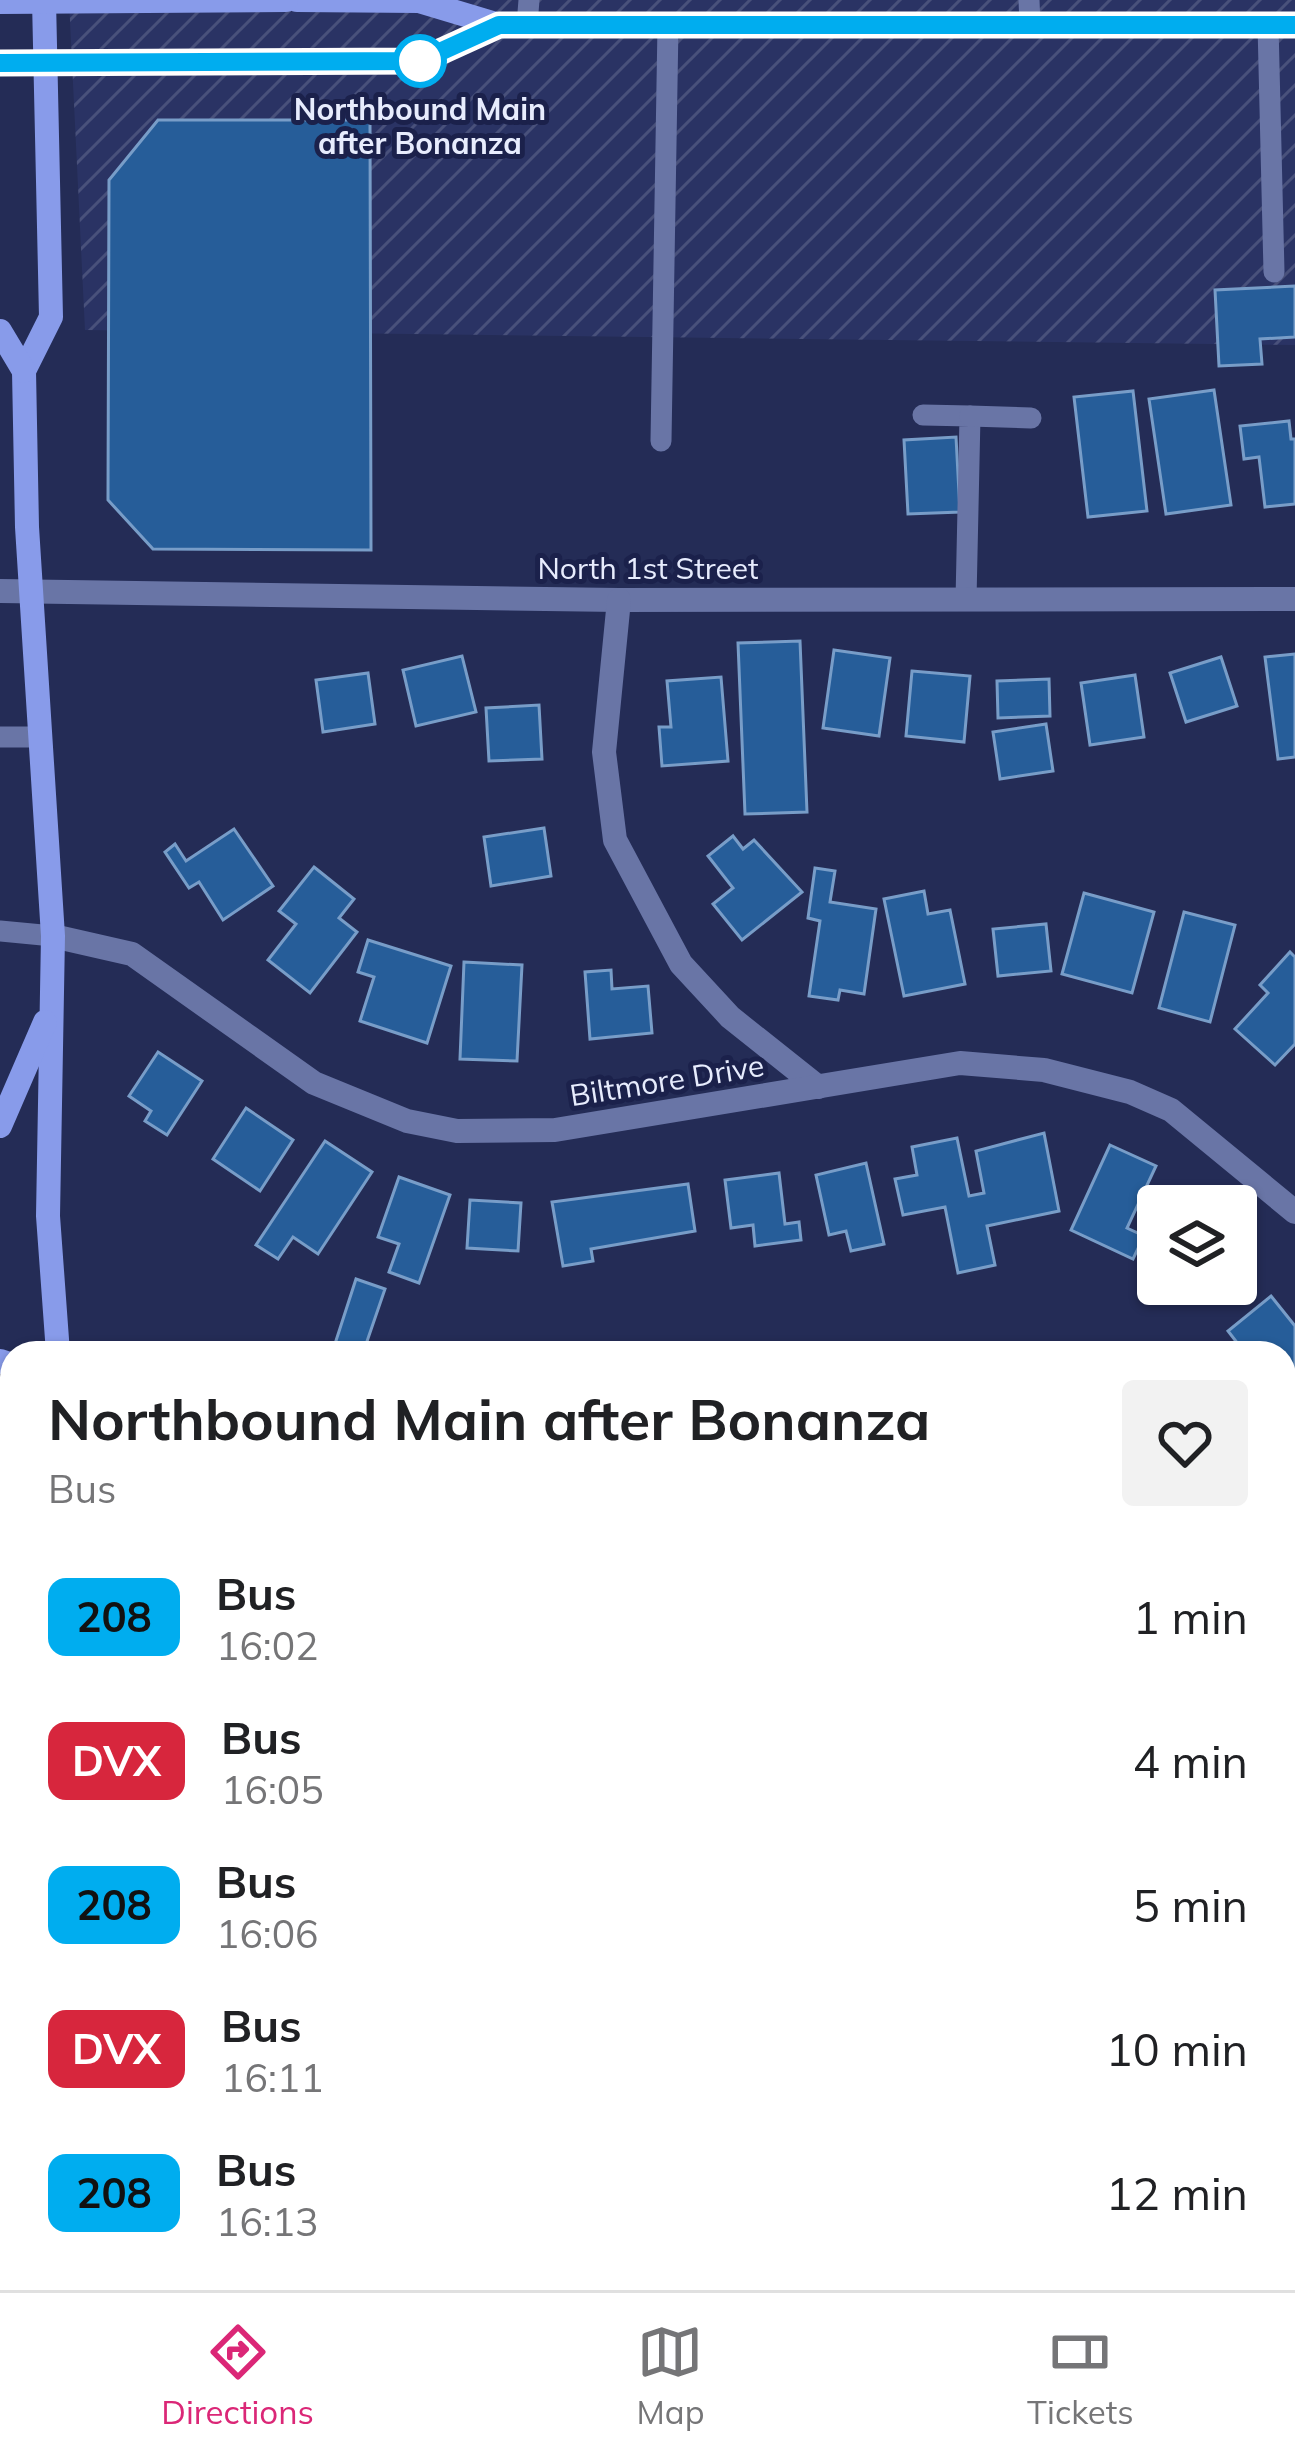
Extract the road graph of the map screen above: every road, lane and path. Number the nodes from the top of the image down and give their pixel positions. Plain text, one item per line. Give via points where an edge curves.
1 (44, 0) edge
2 (196, 0) edge
3 (286, 0) edge
4 (297, 0) edge
5 (0, 2) edge
6 (430, 2) edge
7 (528, 13) edge
8 (1029, 13) edge
9 (499, 25) junction
10 (668, 26) junction
11 (1268, 26) junction
12 (1295, 26) edge
13 (0, 62) edge
14 (45, 63) junction
15 (1274, 272) dead end
16 (0, 331) edge
17 (24, 371) junction
18 (923, 415) dead end
19 (970, 416) junction
20 (1031, 418) dead end
21 (661, 441) dead end
22 (0, 591) edge
23 (32, 591) junction
24 (1295, 599) edge
25 (619, 600) junction
26 (966, 600) junction
27 (0, 737) edge
28 (41, 737) junction
29 (0, 931) edge
30 (53, 936) junction
31 (50, 1009) junction
32 (818, 1087) junction
33 (0, 1126) edge
34 (1295, 1212) edge
35 (57, 1341) edge

1 - 2 main road
1 - 5 main road
1 - 14 main road
2 - 3 main road
4 - 6 main road
6 - 9 main road
7 - 9 main road
7 - 10 main road
8 - 10 main road
8 - 11 main road
9 - 14 main road via 420,61
10 - 21 lane
11 - 12 main road
11 - 15 lane
13 - 14 main road
14 - 17 main road via 51,317
16 - 17 main road
17 - 23 main road
18 - 19 lane
19 - 20 lane
19 - 26 lane
22 - 23 street, North 1st Street
23 - 25 street, North 1st Street
23 - 28 main road
24 - 26 street, North 1st Street
25 - 26 street, North 1st Street
25 - 32 street via 604,752 615,840 681,964
27 - 28 lane
28 - 30 main road
29 - 30 lane
30 - 31 main road
30 - 32 street, Biltmore Drive via 132,954 314,1083 407,1121 457,1131 555,1130
31 - 33 main road
31 - 35 main road via 49,1254
32 - 34 street, Biltmore Drive via 960,1063 1044,1070 1130,1092 1171,1111

